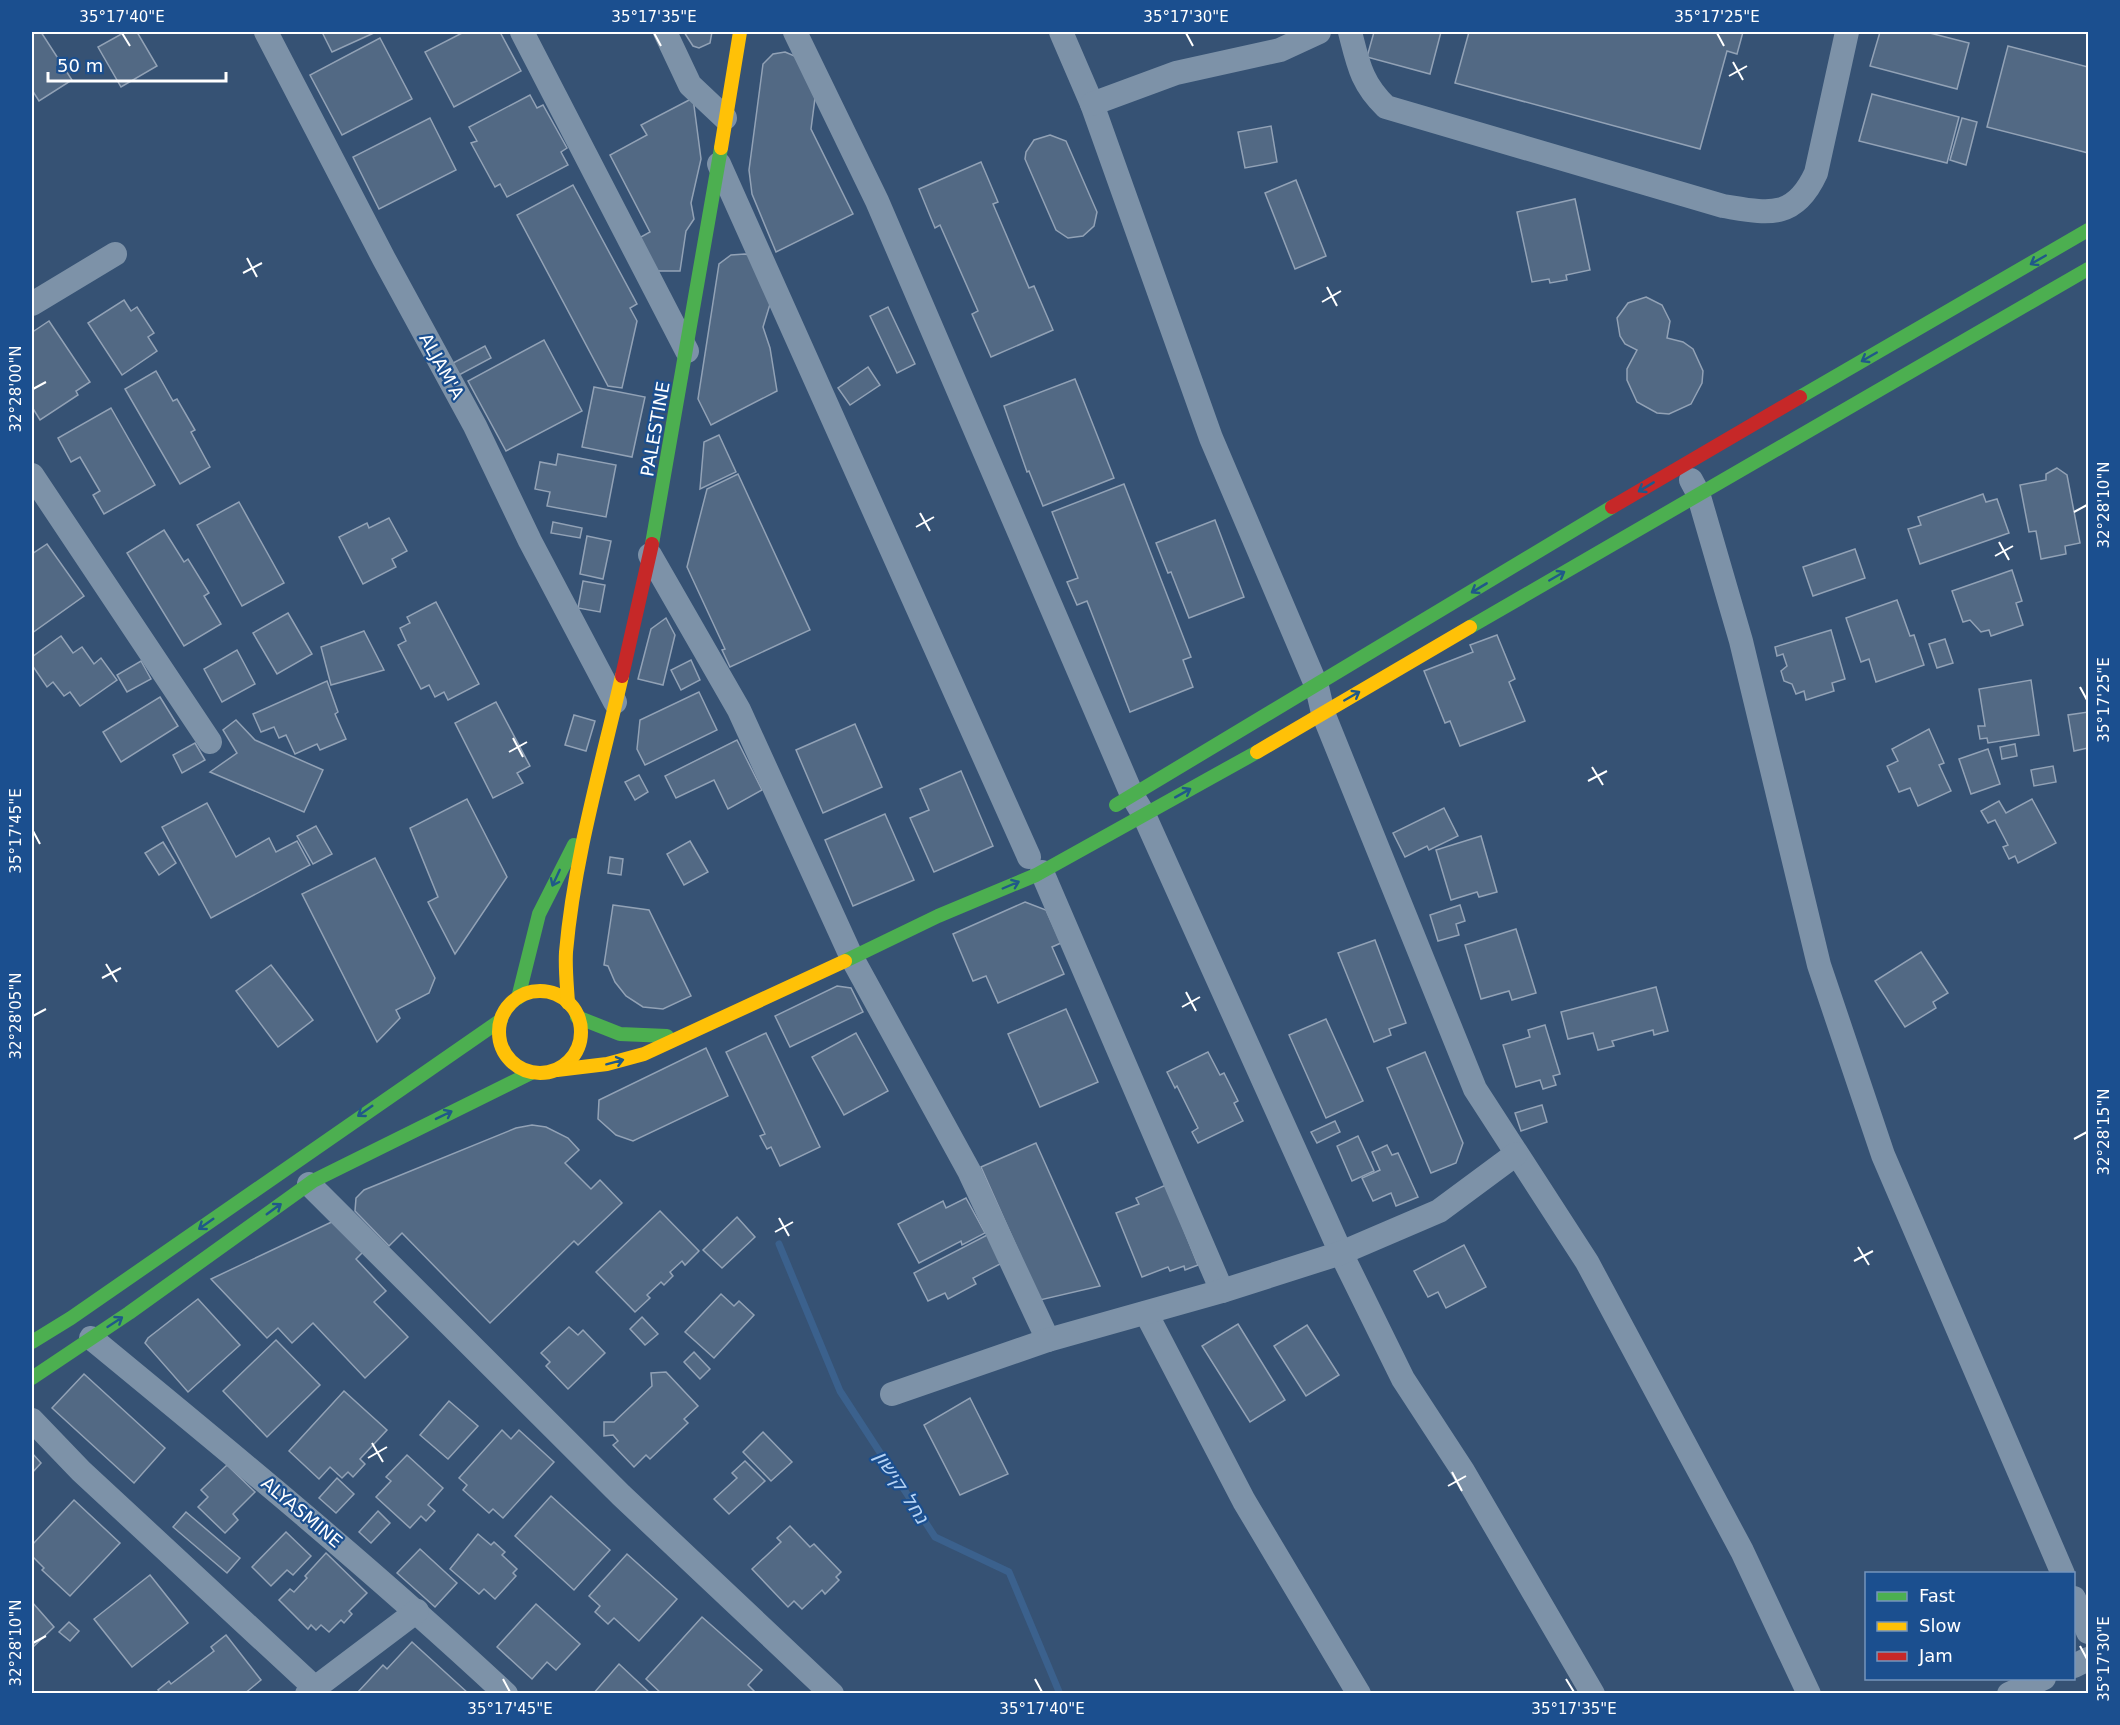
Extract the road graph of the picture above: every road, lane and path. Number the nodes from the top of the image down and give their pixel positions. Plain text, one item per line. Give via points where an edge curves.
1 (266, 32) edge
2 (522, 32) edge
3 (665, 32) edge
4 (740, 32) edge
5 (795, 32) edge
6 (1061, 32) edge
7 (1319, 32) edge
8 (1350, 32) edge
9 (1847, 32) edge
10 (1092, 105) junction
11 (725, 118) junction
12 (719, 164) junction
13 (2088, 230) edge
14 (115, 254) dead end
15 (2088, 269) edge
16 (32, 304) edge
17 (687, 351) junction
18 (1682, 465) junction
19 (32, 475) edge
20 (1698, 494) junction
21 (650, 555) junction
22 (1317, 687) junction
23 (615, 702) junction
24 (1323, 713) junction
25 (210, 742) dead end
26 (1138, 805) junction
27 (1101, 814) dead end
28 (587, 829) junction
29 (1026, 864) junction
30 (938, 916) junction
31 (852, 958) junction
32 (518, 998) junction
33 (568, 1003) junction
34 (577, 1017) junction
35 (501, 1020) junction
36 (683, 1034) junction
37 (557, 1070) junction
38 (531, 1072) junction
39 (1516, 1154) junction
40 (309, 1184) junction
41 (1341, 1253) junction
42 (1222, 1291) junction
43 (1146, 1313) junction
44 (91, 1338) junction
45 (1048, 1340) junction
46 (32, 1342) edge
47 (32, 1378) edge
48 (892, 1394) dead end
49 (32, 1420) edge
50 (2062, 1572) edge
51 (2075, 1603) edge
52 (417, 1611) junction
53 (2088, 1632) edge
54 (2040, 1680) edge
55 (311, 1691) edge
56 (506, 1694) edge
57 (832, 1694) edge
58 (1359, 1694) edge
59 (1593, 1694) edge
60 (1809, 1694) edge
61 (2009, 1694) edge

1 - 23 street, ALJAM'A via 475,426
2 - 17 street
3 - 11 street via 690,85
4 - 11 street, PALESTINE
5 - 26 street via 877,201
6 - 10 street
7 - 10 street via 1280,50 1176,73
8 - 9 street via 1360,72 1370,92 1386,107 1723,206 1762,212 1782,211 1809,188 1816,173
10 - 22 street via 1211,438
11 - 12 street, PALESTINE
12 - 17 street, PALESTINE
12 - 29 street
13 -> 18 street
14 - 16 street
15 - 20 street
17 - 21 street, PALESTINE
18 - 20 street
18 -> 22 street
19 - 25 street
24 -> 20 street
20 - 50 street via 1741,641 1819,965 1883,1155
21 - 23 street, PALESTINE
21 - 31 street via 739,710
22 - 24 street
22 - 26 street
23 - 28 street, PALESTINE
26 -> 24 street
24 - 39 street via 1475,1089
26 - 27 street
26 - 29 street
26 - 41 street
28 -> 32 street via 568,852 539,914
28 - 33 street, PALESTINE via 566,954
29 - 30 street
30 -> 29 street
29 - 42 street
30 - 31 street
31 - 36 street
31 - 45 street via 969,1171
32 - 33 street via 544,992
32 - 35 street via 507,1007
33 - 34 street
34 - 36 street via 619,1036
34 - 37 street via 580,1039 576,1051
35 - 38 street via 500,1040 508,1059
35 -> 46 street
37 -> 36 street via 607,1064 644,1054
37 - 38 street
40 -> 38 street
39 - 41 street via 1439,1211
39 - 60 street via 1587,1262 1742,1551
44 -> 40 street
40 - 57 street via 621,1495
41 - 42 street
41 - 59 street via 1404,1379 1463,1471
42 - 43 street
43 - 45 street
43 - 58 street via 1244,1501
44 - 47 street
44 - 52 street, ALYASMINE
45 - 48 street
49 - 55 street
51 - 53 street
52 - 55 street
52 - 56 street, ALYASMINE
54 - 61 street

